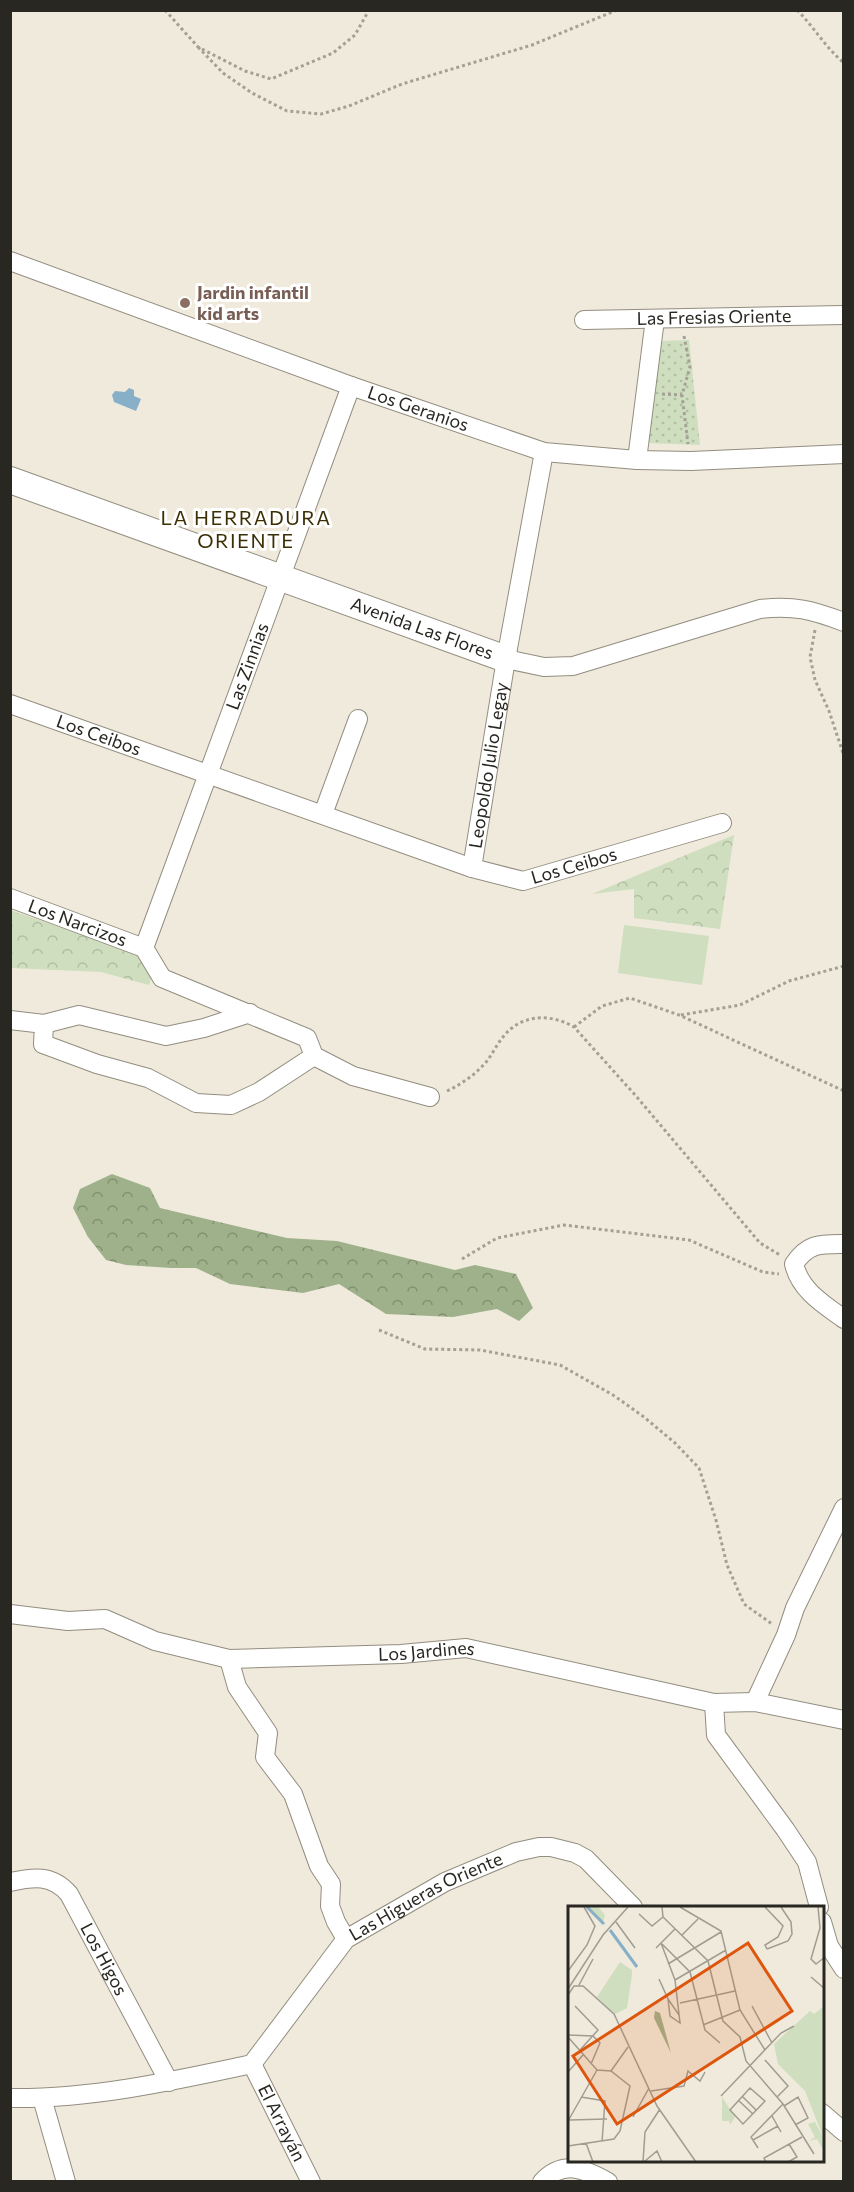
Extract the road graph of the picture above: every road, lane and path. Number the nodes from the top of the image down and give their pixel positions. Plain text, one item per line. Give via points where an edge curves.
1 (165, 10) edge
2 (369, 10) edge
3 (617, 10) edge
4 (797, 10) edge
5 (198, 47) junction
6 (843, 63) edge
7 (10, 261) edge
8 (843, 315) edge
9 (681, 318) junction
10 (656, 319) junction
11 (584, 320) dead end
12 (351, 386) junction
13 (544, 452) junction
14 (843, 454) edge
15 (637, 460) junction
16 (691, 461) junction
17 (10, 480) edge
18 (281, 576) junction
19 (818, 612) junction
20 (843, 622) edge
21 (506, 659) junction
22 (10, 704) edge
23 (358, 719) dead end
24 (843, 756) edge
25 (207, 775) junction
26 (323, 814) junction
27 (722, 823) dead end
28 (472, 868) junction
29 (10, 898) edge
30 (144, 948) junction
31 (843, 966) edge
32 (250, 1014) junction
33 (679, 1015) junction
34 (10, 1020) edge
35 (44, 1024) junction
36 (574, 1027) junction
37 (314, 1056) junction
38 (843, 1091) edge
39 (430, 1097) joint
40 (843, 1244) edge
41 (462, 1259) dead end
42 (796, 1270) junction
43 (843, 1319) edge
44 (379, 1330) dead end
45 (843, 1508) edge
46 (10, 1614) edge
47 (786, 1635) junction
48 (228, 1659) junction
49 (755, 1702) junction
50 (714, 1703) junction
51 (843, 1720) edge
52 (10, 1882) edge
53 (632, 1906) edge
54 (819, 1906) edge
55 (824, 1929) edge
56 (346, 1939) junction
57 (843, 1969) edge
58 (252, 2064) junction
59 (169, 2082) junction
60 (10, 2098) edge
61 (42, 2098) junction
62 (824, 2115) edge
63 (843, 2132) edge
64 (66, 2181) edge
65 (311, 2181) edge
66 (542, 2181) edge
67 (608, 2181) edge

1 - 5 path
2 - 5 path via 355,35 333,53 271,79 245,71
3 - 5 path via 532,45 402,84 321,114 287,111 252,93 223,73
4 - 6 path
7 - 12 street, Los Geranios
8 - 9 street, Las Fresias Oriente
9 - 10 street, Las Fresias Oriente
9 - 16 path via 690,367 682,395
10 - 11 street, Las Fresias Oriente
10 - 15 street
12 - 13 street, Los Geranios
12 - 18 street, Las Zinnias
13 - 15 street, Los Geranios
13 - 21 street, Leopoldo Julio Legay
14 - 16 street, Los Geranios
15 - 16 street, Los Geranios
17 - 18 street, Avenida Las Flores
18 - 21 street, Avenida Las Flores
18 - 25 street, Las Zinnias
19 - 20 street, Avenida Las Flores
19 - 21 street, Avenida Las Flores via 785,606 760,609 573,666 544,667
19 - 24 path via 810,657
21 - 28 street, Leopoldo Julio Legay
22 - 25 street, Los Ceibos
23 - 26 street
25 - 26 street, Los Ceibos
25 - 30 street, Las Zinnias
26 - 28 street, Los Ceibos
27 - 28 street, Los Ceibos via 523,881
29 - 30 street, Los Narcizos
30 - 32 street via 162,978
31 - 33 path via 789,981 740,1005
32 - 35 street via 166,1036 80,1015
32 - 37 street via 307,1038
33 - 36 path via 630,998 602,1006
33 - 38 path
34 - 35 street
35 - 37 street via 43,1044 148,1078 196,1103 231,1105 259,1092
36 - 39 path via 546,1017 526,1020 502,1038 476,1073 454,1088
36 - 42 path via 760,1243
37 - 39 street via 352,1076
40 - 42 street via 815,1246 802,1252
41 - 42 path via 497,1238 564,1225 689,1240 763,1272
42 - 43 street via 803,1286
44 - 47 path via 424,1349 480,1350 560,1365 628,1405 699,1468 727,1565 744,1604
45 - 47 street
46 - 48 street, Los Jardines via 68,1621 105,1619 155,1641
47 - 49 street
48 - 50 street, Los Jardines via 466,1648
48 - 56 street via 237,1687 268,1733 265,1757 293,1794 319,1866 331,1884 330,1906
49 - 50 street, Los Jardines
49 - 51 street, Los Jardines
50 - 54 street via 716,1735 807,1862
52 - 59 street, Los Higos via 42,1878 58,1883 69,1894
53 - 56 street, Las Higueras Oriente via 586,1859 563,1849 539,1847 516,1852 445,1882
55 - 57 street
56 - 58 street, Las Higueras Oriente
58 - 59 street
58 - 65 street, El Arrayán
59 - 61 street
60 - 61 street
61 - 64 street
62 - 63 street
66 - 67 street via 556,2171 574,2167

